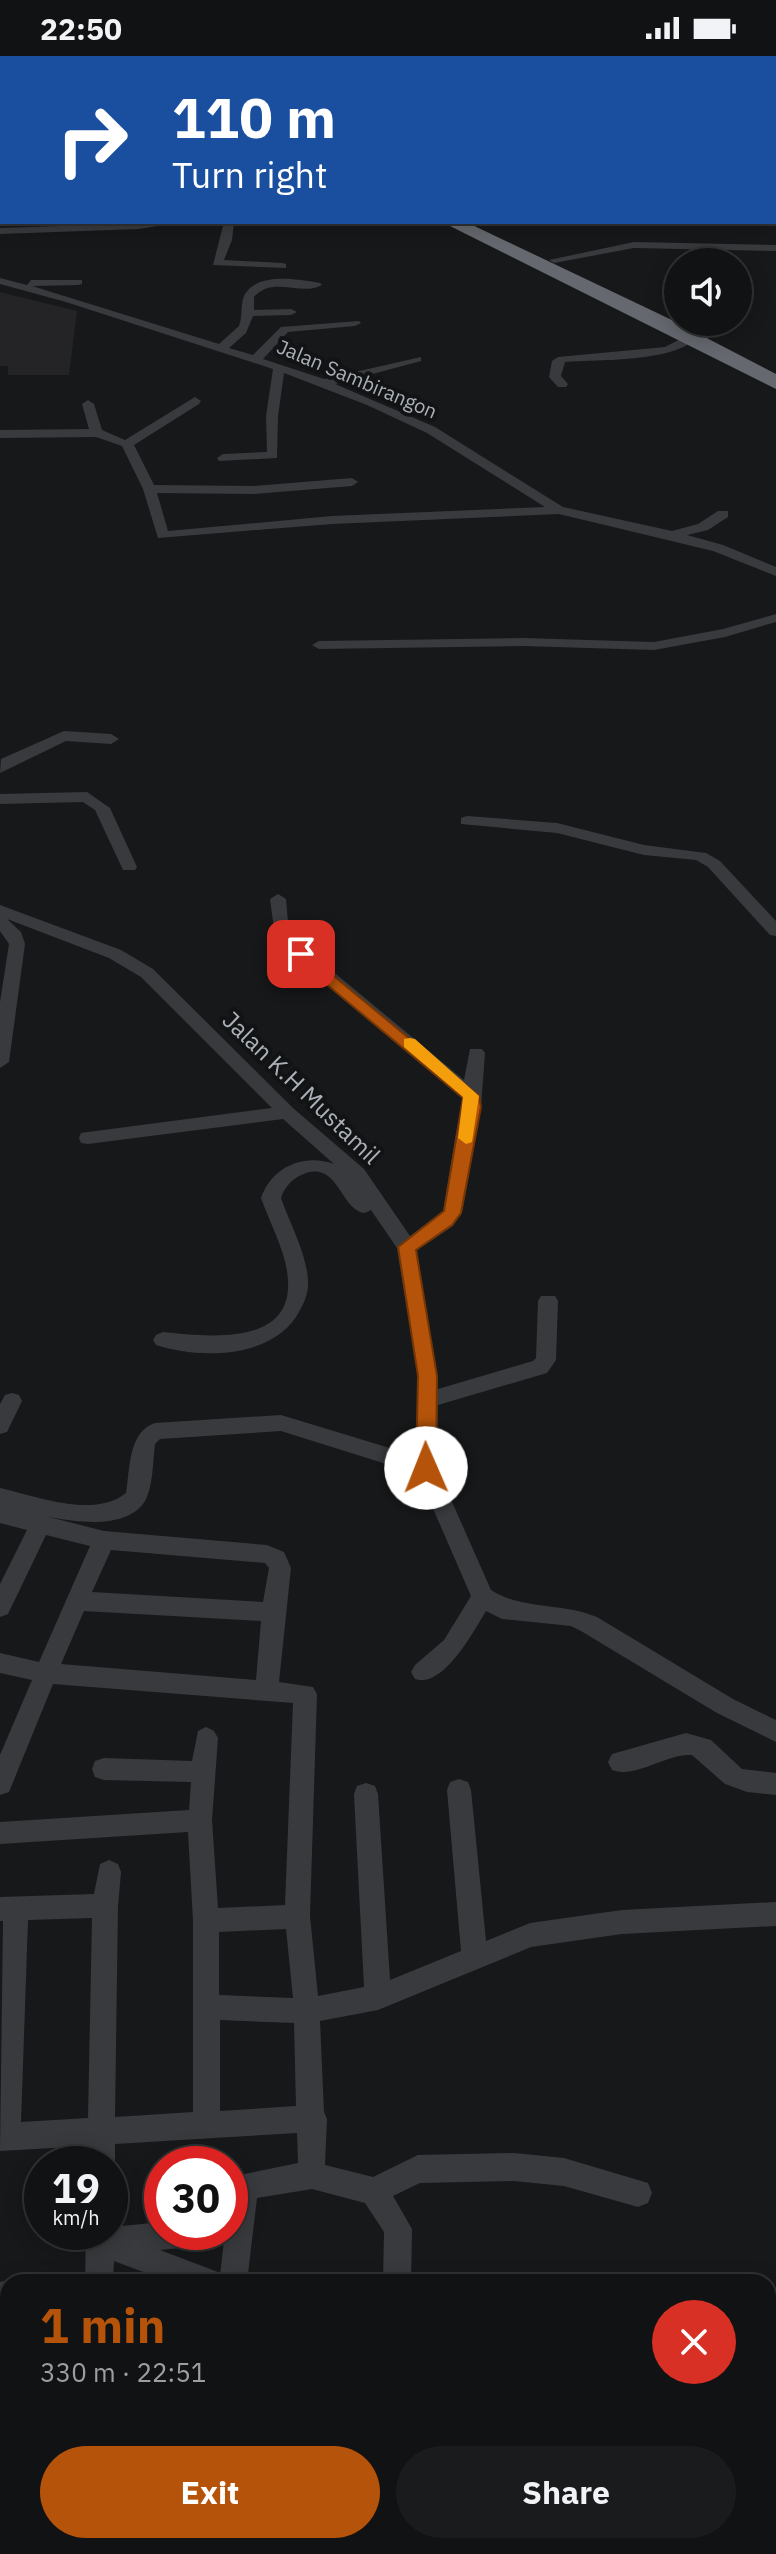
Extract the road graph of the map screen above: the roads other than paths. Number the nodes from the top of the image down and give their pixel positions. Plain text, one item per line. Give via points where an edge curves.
1 (158, 224) edge
2 (229, 224) edge
3 (455, 224) edge
4 (475, 224) edge
5 (0, 231) edge
6 (776, 248) edge
7 (554, 260) junction
8 (282, 266) dead end
9 (0, 281) edge
10 (78, 282) dead end
11 (19, 285) junction
12 (316, 285) dead end
13 (291, 312) dead end
14 (250, 313) junction
15 (664, 317) edge
16 (664, 318) edge
17 (355, 323) dead end
18 (678, 336) edge
19 (697, 336) edge
20 (702, 336) edge
21 (223, 347) junction
22 (256, 359) junction
23 (417, 359) dead end
24 (279, 367) junction
25 (776, 372) edge
26 (324, 383) junction
27 (776, 383) edge
28 (562, 384) dead end
29 (195, 401) dead end
30 (88, 404) dead end
31 (98, 433) junction
32 (0, 434) edge
33 (127, 444) junction
34 (223, 458) dead end
35 (352, 482) dead end
36 (149, 489) junction
37 (559, 510) junction
38 (723, 514) dead end
39 (672, 535) junction
40 (776, 572) edge
41 (776, 618) edge
42 (319, 645) dead end
43 (111, 739) dead end
44 (0, 768) edge
45 (0, 799) edge
46 (467, 821) dead end
47 (129, 867) dead end
48 (278, 899) dead end
49 (0, 910) edge
50 (0, 921) edge
51 (776, 931) edge
52 (476, 1053) dead end
53 (0, 1062) edge
54 (471, 1096) junction
55 (287, 1112) junction
56 (88, 1138) dead end
57 (409, 1256) junction
58 (548, 1301) dead end
59 (163, 1340) dead end
60 (428, 1400) junction
61 (12, 1401) dead end
62 (0, 1426) edge
63 (426, 1468) junction
64 (0, 1497) edge
65 (0, 1514) edge
66 (41, 1523) junction
67 (104, 1540) junction
68 (483, 1597) junction
69 (80, 1601) junction
70 (0, 1607) edge
71 (273, 1612) junction
72 (0, 1663) edge
73 (423, 1672) dead end
74 (46, 1673) junction
75 (267, 1690) junction
76 (776, 1732) edge
77 (206, 1738) dead end
78 (620, 1762) dead end
79 (104, 1769) dead end
80 (204, 1772) junction
81 (0, 1784) edge
82 (776, 1784) edge
83 (459, 1790) dead end
84 (366, 1794) dead end
85 (200, 1820) junction
86 (0, 1833) edge
87 (109, 1872) dead end
88 (105, 1906) junction
89 (8, 1909) edge
90 (776, 1914) edge
91 (297, 1916) junction
92 (206, 1921) junction
93 (475, 1958) junction
94 (378, 1997) junction
95 (206, 2007) junction
96 (307, 2011) junction
97 (313, 2119) junction
98 (207, 2125) junction
99 (102, 2131) junction
100 (4, 2137) edge
101 (102, 2146) edge
102 (312, 2175) junction
103 (248, 2186) edge
104 (374, 2191) junction
105 (638, 2193) dead end
106 (128, 2249) edge
107 (99, 2250) edge
108 (234, 2250) edge
109 (96, 2274) edge
110 (189, 2274) edge
111 (233, 2274) edge
112 (397, 2274) edge

1 - 5 street
2 - 8 street via 217,263
3 - 16 highway
4 - 7 highway
6 - 7 street via 634,245
7 - 15 highway
9 - 11 street, Jalan Sambirangon
10 - 11 street
11 - 21 street, Jalan Sambirangon
12 - 14 street via 259,285 248,297
13 - 14 street
14 - 21 street via 245,328
17 - 22 street via 285,329
18 - 28 street via 678,347 665,350 562,359 555,377
19 - 27 highway
20 - 25 highway
21 - 22 street, Jalan Sambirangon
22 - 24 street, Jalan Sambirangon
23 - 26 street
24 - 26 street, Jalan Sambirangon
24 - 34 street via 273,455
26 - 37 street, Jalan Sambirangon via 431,430
29 - 33 street
30 - 31 street via 89,421
31 - 32 street
31 - 33 street
33 - 36 street
35 - 36 street via 254,490
36 - 37 street via 163,535 332,520
37 - 39 street, Jalan Sambirangon
38 - 39 street via 703,527
39 - 40 street, Jalan Sambirangon
41 - 42 street via 654,646
43 - 44 street via 64,736
45 - 47 street via 87,797 102,808
46 - 51 street via 557,828 644,850 700,856 714,864
48 - 54 street via 281,930 301,954
49 - 55 street, Jalan K.H Mustamil via 115,954 147,973
50 - 53 street via 17,944
52 - 54 street
54 - 57 street via 452,1213
55 - 56 street
55 - 57 street, Jalan K.H Mustamil via 357,1174
57 - 59 street via 330,1168 298,1170 274,1185 271,1198 298,1279 295,1304 282,1323 264,1336 234,1345
57 - 60 street, Jalan K.H Mustamil
58 - 60 street via 546,1360 540,1367
60 - 63 street, Jalan K.H Mustamil
61 - 62 street
63 - 64 street via 281,1423 210,1426 149,1435 136,1497 117,1512 65,1511
63 - 68 street, Jalan K.H Mustamil
65 - 66 street
66 - 67 street
66 - 70 street
67 - 69 street
67 - 71 street via 267,1554 280,1568
68 - 73 street via 452,1647
68 - 76 street via 502,1609 573,1617 589,1624
69 - 71 street
69 - 74 street
71 - 75 street
72 - 74 street
74 - 75 street
74 - 81 street
75 - 91 street via 305,1694
77 - 80 street
78 - 82 street via 682,1743 697,1745 742,1780
79 - 80 street
80 - 85 street
83 - 93 street
84 - 94 street
85 - 86 street
85 - 92 street
87 - 88 street
88 - 89 street
88 - 99 street
89 - 100 street
90 - 93 street via 622,1922 530,1935
91 - 92 street
91 - 96 street
92 - 95 street
93 - 94 street
94 - 96 street
95 - 96 street
95 - 98 street
96 - 97 street
97 - 98 street
97 - 102 street
98 - 99 street
99 - 100 street
99 - 101 street
102 - 103 street
102 - 104 street
104 - 105 street via 418,2169 514,2167 564,2172
104 - 112 street via 398,2229
106 - 110 street
107 - 109 street
108 - 111 street

